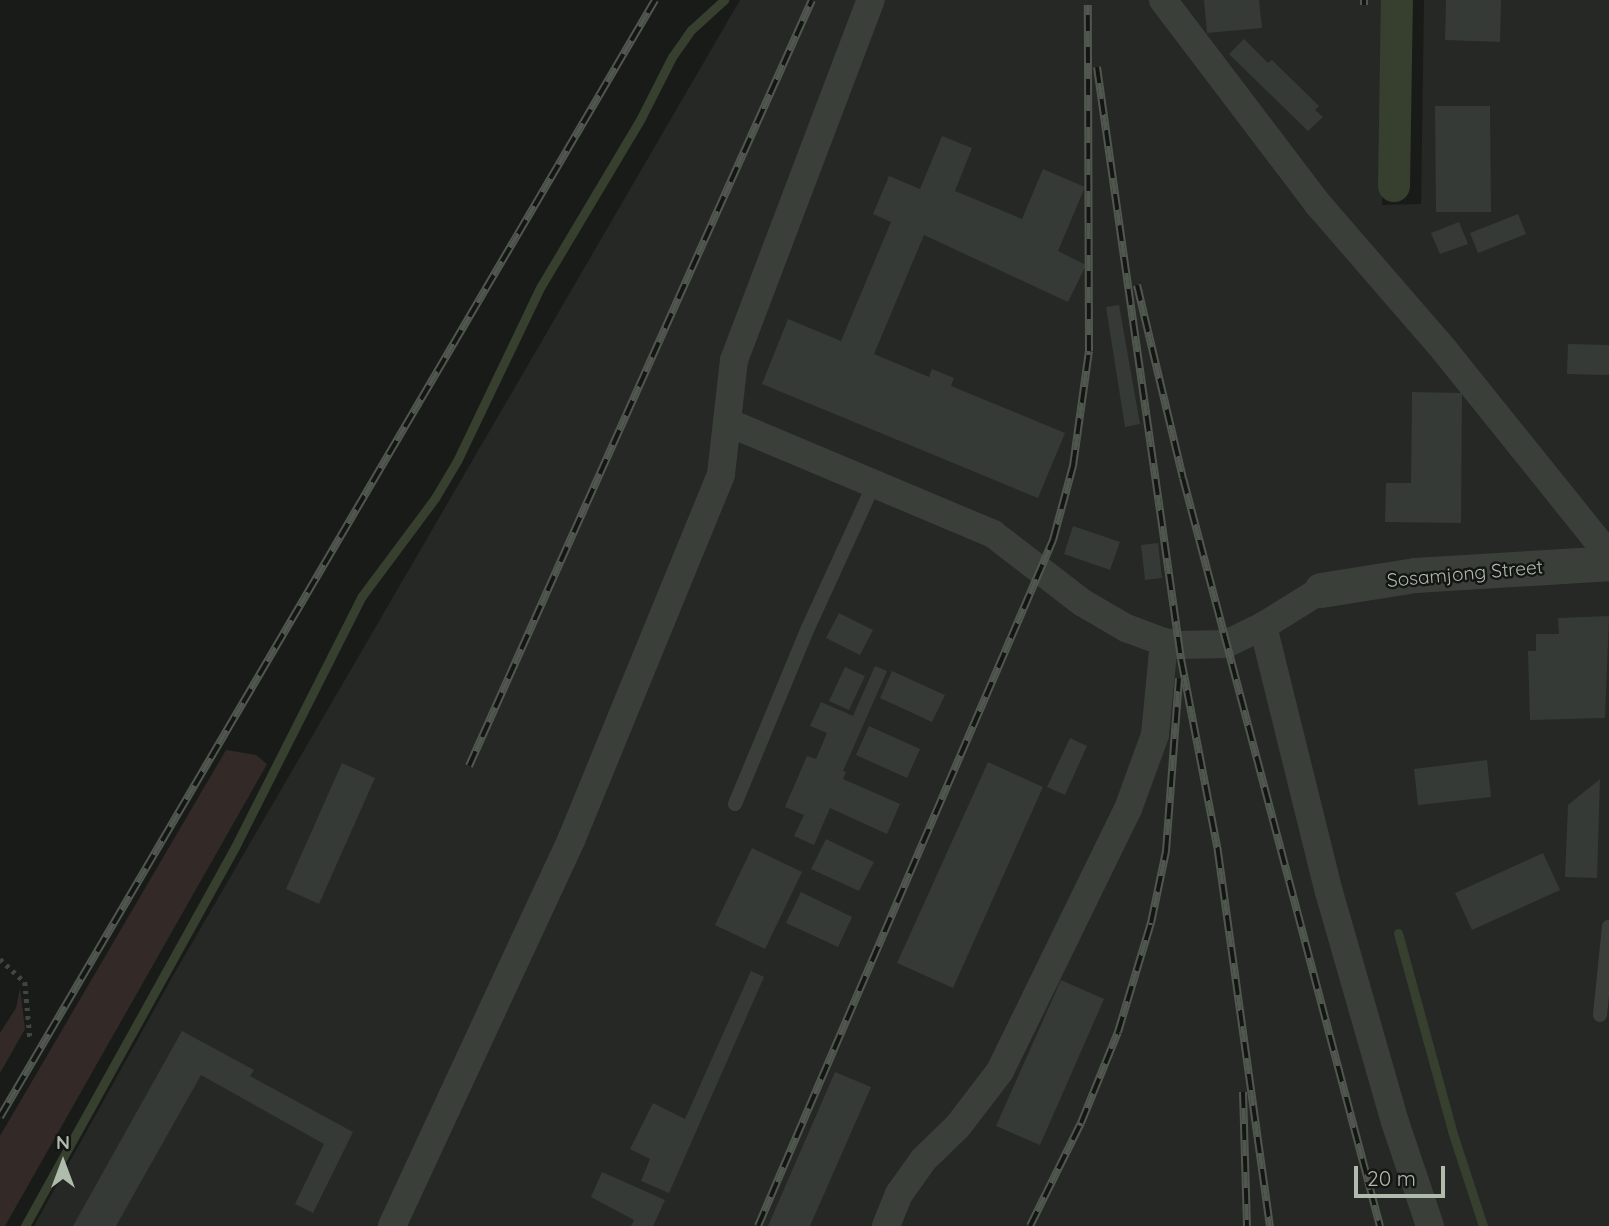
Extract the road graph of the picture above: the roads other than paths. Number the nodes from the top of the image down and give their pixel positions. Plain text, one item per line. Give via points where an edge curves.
1 (871, 0) edge
2 (1163, 0) edge
3 (727, 422) junction
4 (874, 484) junction
5 (1609, 555) edge
6 (1609, 563) edge
7 (1321, 590) joint
8 (1263, 626) junction
9 (1164, 642) junction
10 (735, 804) dead end
11 (1609, 926) edge
12 (1600, 1014) dead end
13 (392, 1226) edge
14 (886, 1226) edge
15 (1430, 1226) edge

1 - 3 street via 734,360
2 - 5 street via 1317,203 1446,351
3 - 4 street
3 - 13 street via 721,474 572,838
4 - 9 street via 993,534 1083,603 1126,628
4 - 10 lane
6 - 7 street, Sosamjong Street via 1415,576
7 - 8 street
8 - 9 street via 1226,644
8 - 15 street via 1329,892
9 - 14 street via 1155,735 1128,809 1000,1071 958,1126 924,1159 899,1194
11 - 12 lane

